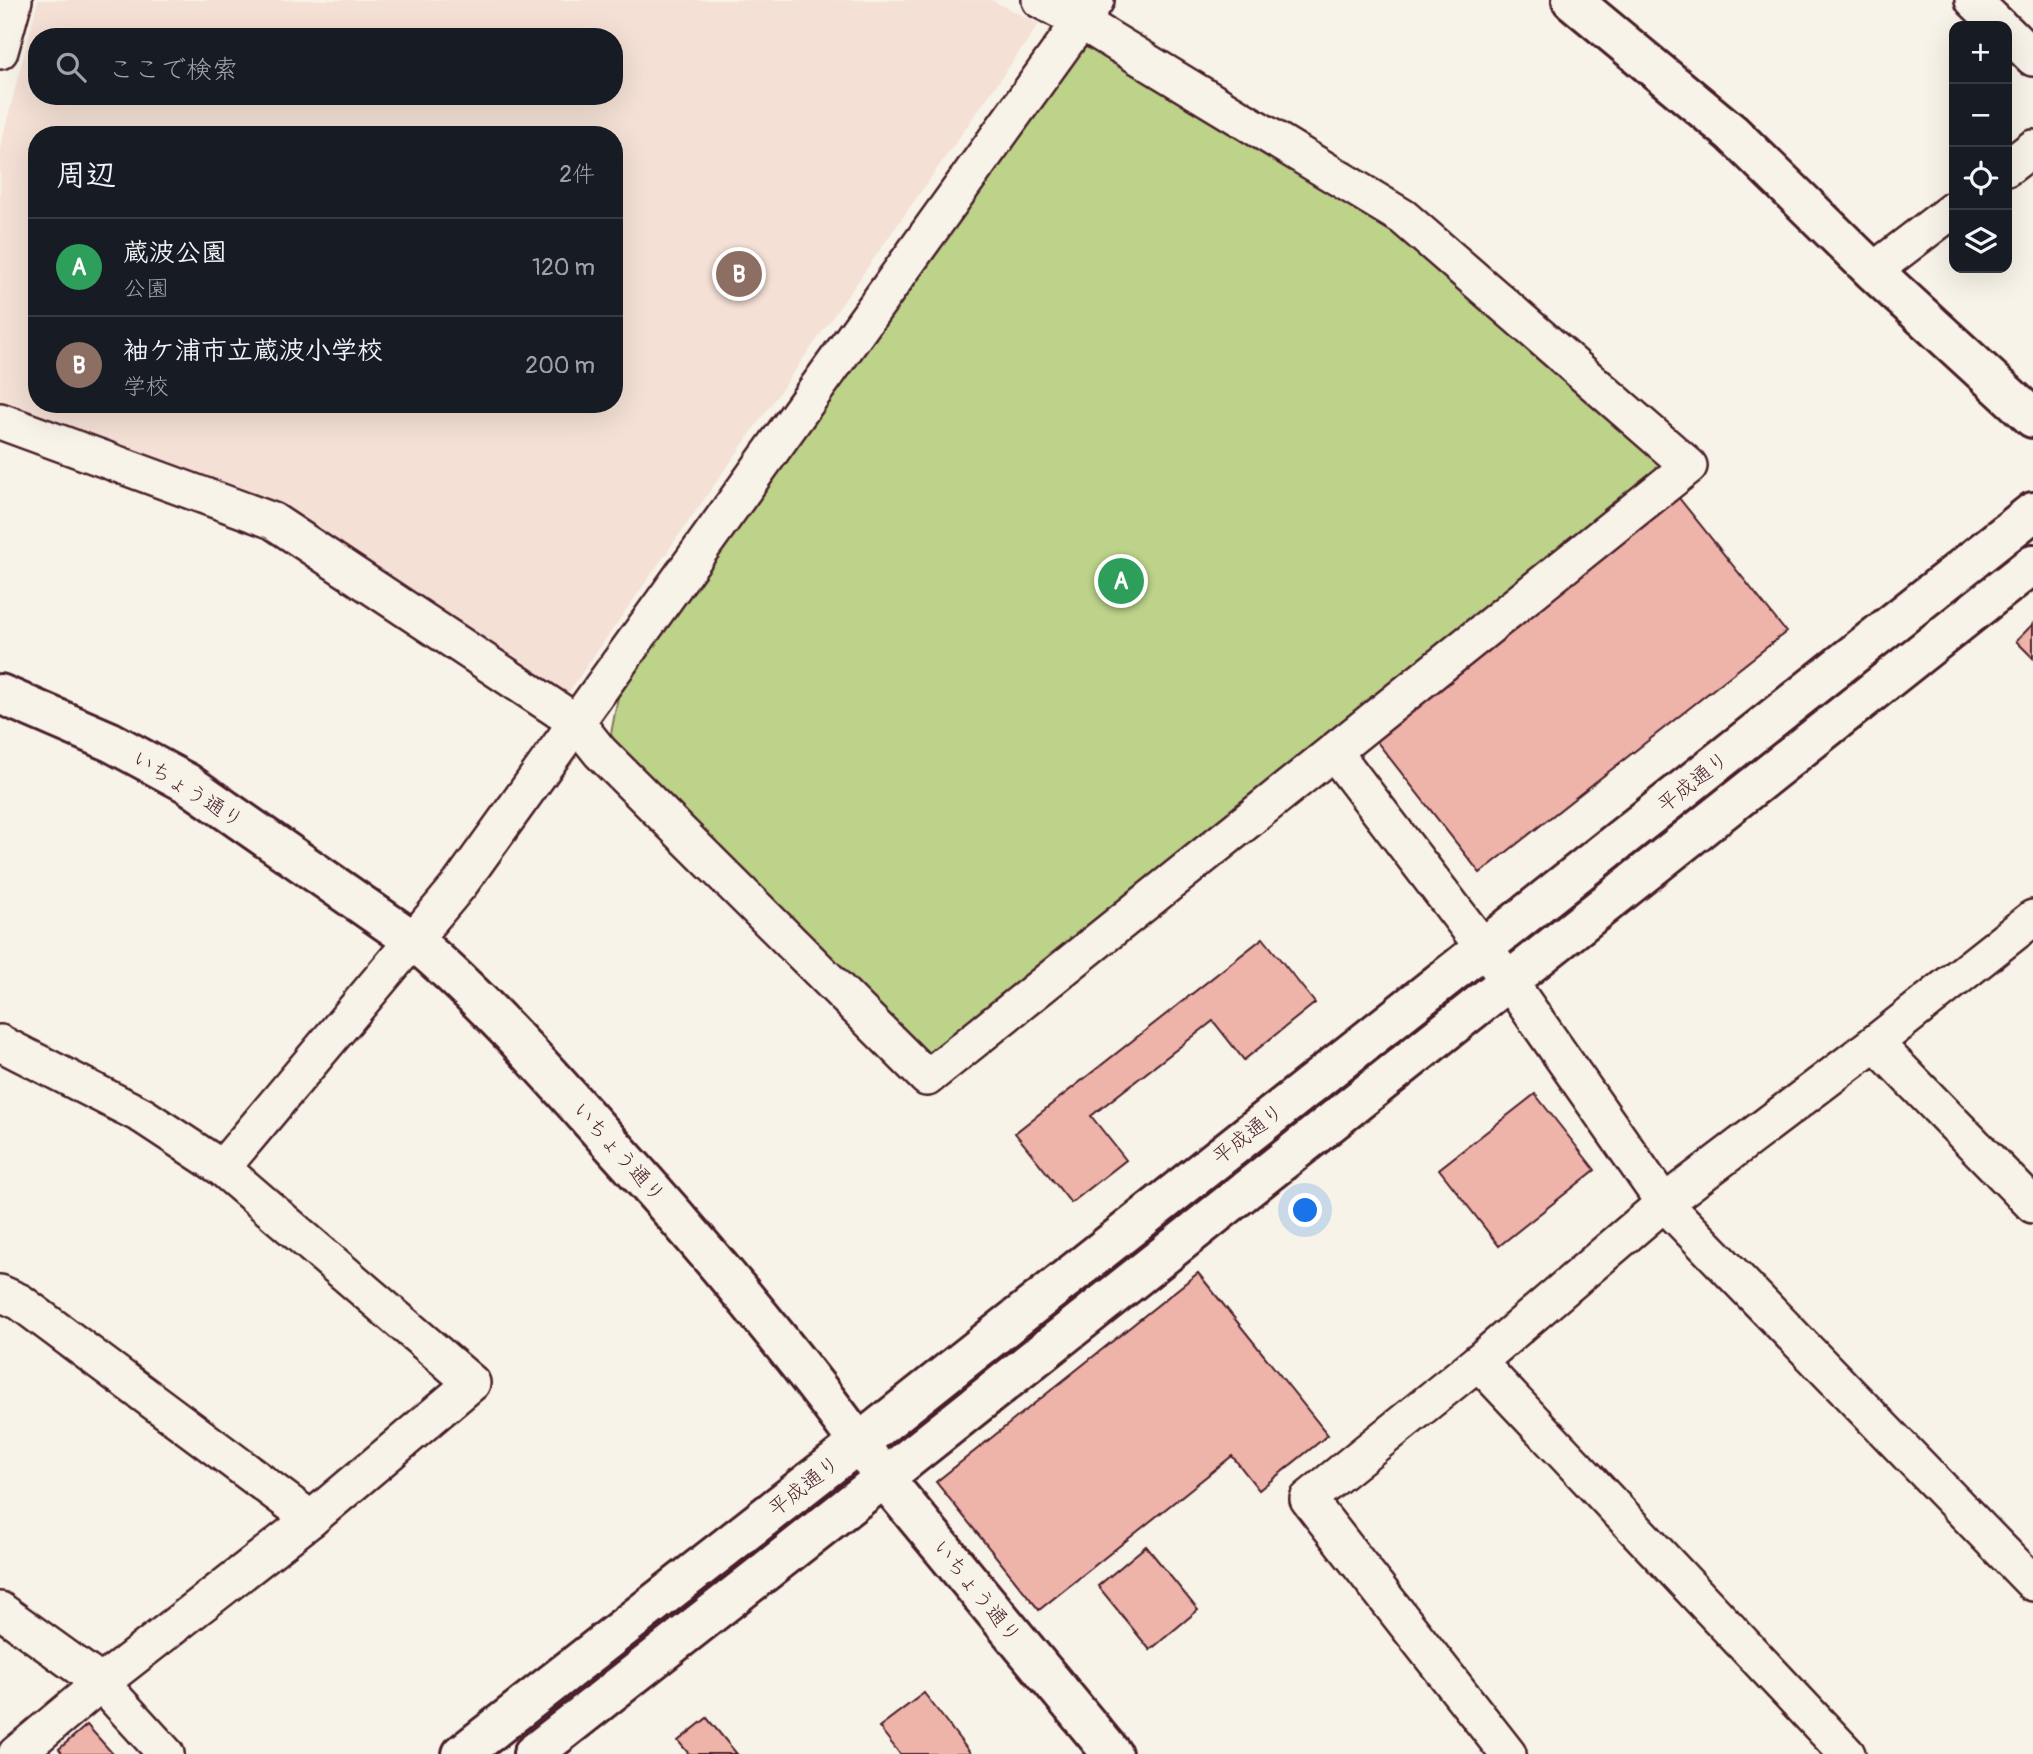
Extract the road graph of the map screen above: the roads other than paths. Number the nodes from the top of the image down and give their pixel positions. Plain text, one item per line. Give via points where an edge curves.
1 (15, 0) edge
2 (1040, 0) edge
3 (1572, 0) edge
4 (1973, 0) edge
5 (1088, 11) edge
6 (1995, 21) edge
7 (2012, 37) edge
8 (0, 51) edge
9 (2033, 58) edge
10 (2033, 148) edge
11 (2012, 164) edge
12 (1953, 210) edge
13 (1873, 271) junction
14 (2033, 418) edge
15 (0, 421) edge
16 (2033, 512) edge
17 (2033, 564) edge
18 (0, 694) edge
19 (576, 722) junction
20 (1334, 751) junction
21 (2033, 918) edge
22 (414, 941) junction
23 (1483, 948) junction
24 (1509, 981) junction
25 (0, 1043) edge
26 (1875, 1043) junction
27 (222, 1168) junction
28 (1664, 1203) junction
29 (2033, 1205) edge
30 (0, 1293) edge
31 (1478, 1362) junction
32 (859, 1443) junction
33 (884, 1478) junction
34 (311, 1519) junction
35 (2033, 1583) edge
36 (0, 1610) edge
37 (101, 1683) junction
38 (16, 1754) edge
39 (166, 1754) edge
40 (462, 1754) edge
41 (533, 1754) edge
42 (1112, 1754) edge
43 (1508, 1754) edge
44 (1847, 1754) edge

1 - 8 street
2 - 5 street
3 - 13 street via 1732,133
4 - 6 street
5 - 19 street
5 - 20 street via 1403,216 1689,466
7 - 9 street
10 - 11 street
12 - 13 street
13 - 14 street
15 - 19 street via 273,520
16 - 23 street, 平成通り
17 - 24 street, 平成通り
18 - 22 street, いちょう通り via 111,742 187,783
19 - 20 street via 927,1078
19 - 22 street
20 - 23 street
21 - 26 street
22 - 27 street
22 - 32 street, いちょう通り via 529,1052 699,1240
23 - 24 street
23 - 32 street, 平成通り
24 - 28 street
24 - 33 street, 平成通り
25 - 27 street via 143,1116
26 - 28 street
26 - 29 street
27 - 34 street via 472,1383
28 - 31 street
28 - 35 street
30 - 34 street via 20,1302
31 - 43 street via 1308,1499
31 - 44 street
32 - 33 street, いちょう通り
32 - 40 street, 平成通り
33 - 41 street, 平成通り
33 - 42 street, いちょう通り
34 - 37 street
36 - 37 street
37 - 38 street
37 - 39 street

